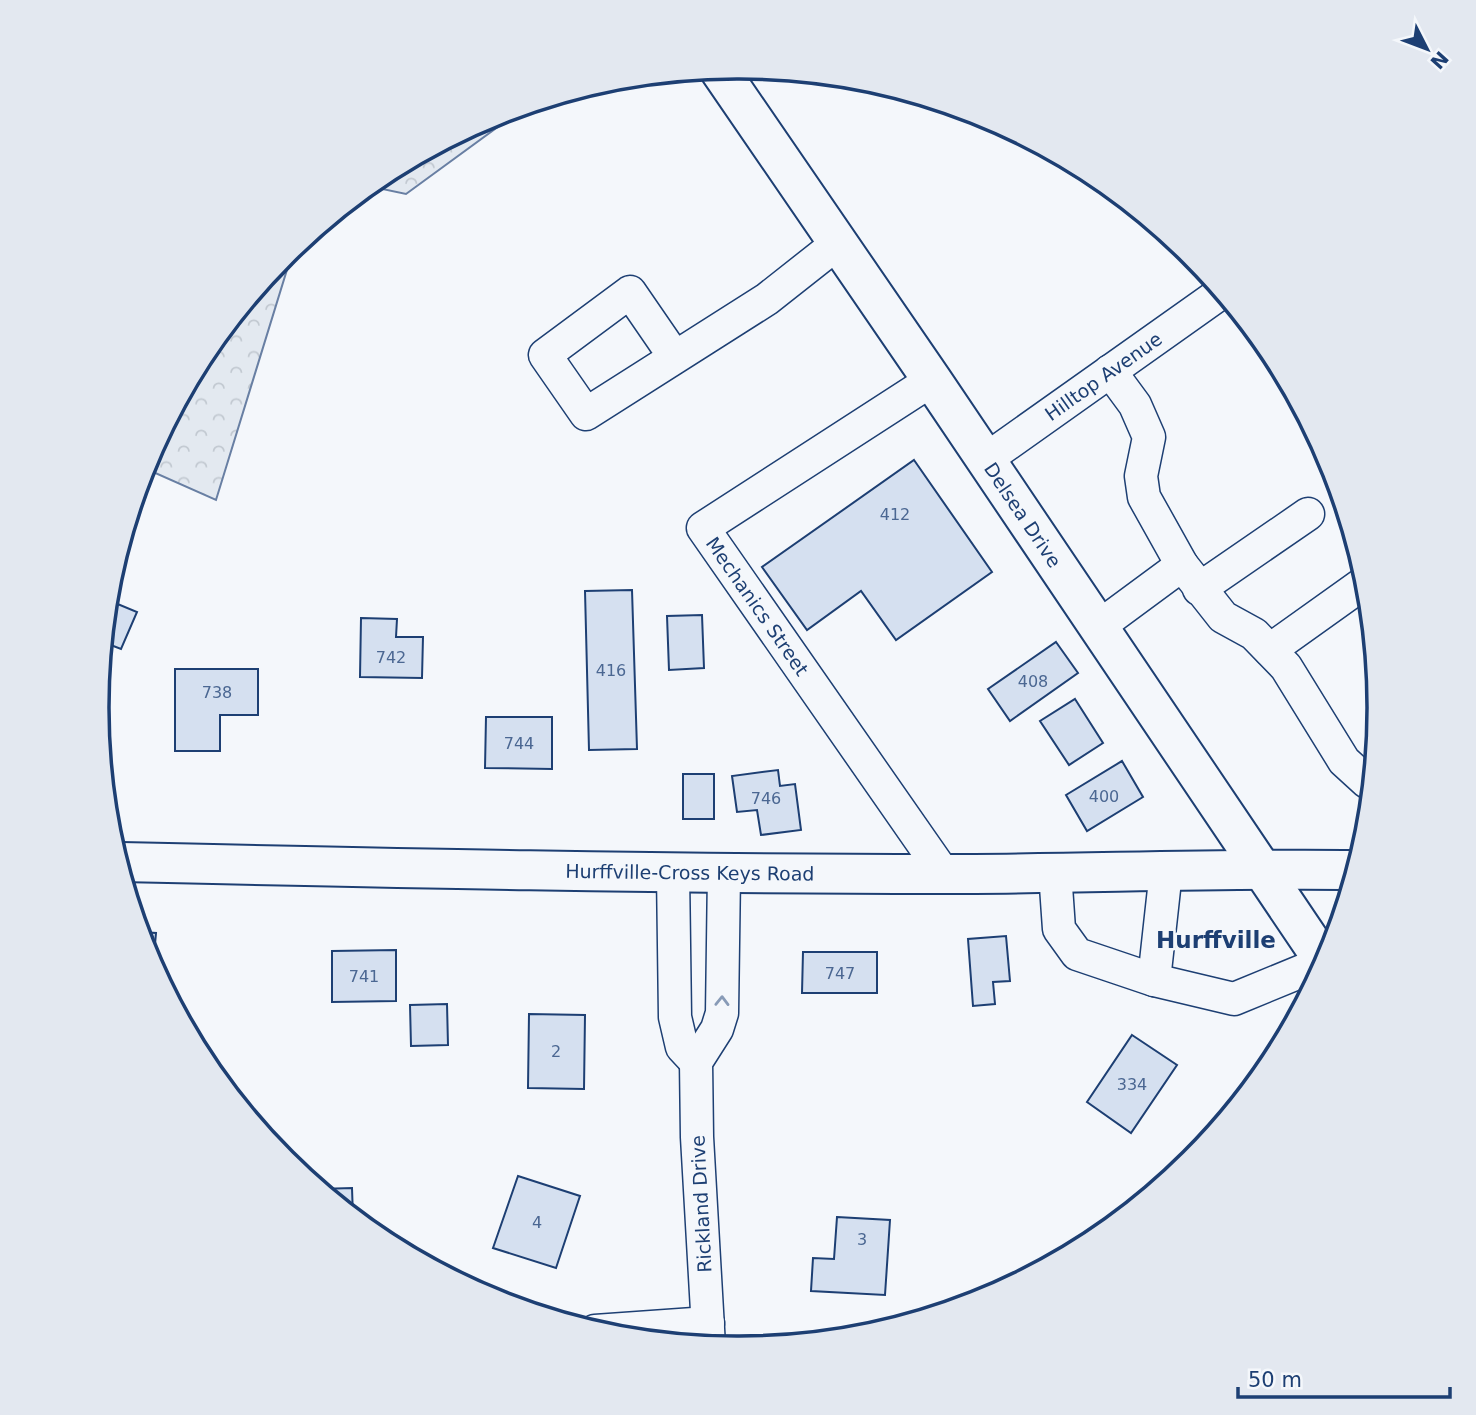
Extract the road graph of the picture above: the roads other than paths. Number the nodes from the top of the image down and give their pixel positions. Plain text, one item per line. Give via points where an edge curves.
1 (732, 79) edge
2 (838, 243) junction
3 (1214, 297) edge
4 (674, 356) dead end
5 (1110, 371) junction
6 (932, 380) junction
7 (985, 460) junction
8 (1308, 514) dead end
9 (1191, 577) junction
10 (1356, 589) edge
11 (1098, 627) junction
12 (1270, 650) junction
13 (1362, 778) edge
14 (129, 862) edge
15 (1261, 869) junction
16 (1345, 870) edge
17 (1166, 871) junction
18 (1055, 872) junction
19 (673, 873) junction
20 (724, 873) junction
21 (944, 874) junction
22 (1317, 952) edge
23 (1310, 969) edge
24 (1154, 980) junction
25 (696, 1062) junction
26 (679, 1333) edge
27 (708, 1334) edge

1 - 2 main road, Delsea Drive
2 - 4 street via 767,299
2 - 6 main road, Delsea Drive
3 - 5 street, Hilltop Avenue
5 - 7 street, Hilltop Avenue
5 - 9 street via 1135,405 1149,437 1141,476 1144,497
6 - 7 main road, Delsea Drive
6 - 21 street, Mechanics Street via 703,528
7 - 11 main road, Delsea Drive
8 - 9 street
9 - 11 street
9 - 12 street via 1223,617 1254,634
10 - 12 street
11 - 15 main road, Delsea Drive
12 - 13 street via 1286,667 1344,761
14 - 19 main road, Hurffville-Cross Keys Road
15 - 16 main road, Hurffville-Cross Keys Road
15 - 17 main road, Hurffville-Cross Keys Road
15 - 22 main road, Delsea Drive
17 - 18 main road, Hurffville-Cross Keys Road
17 - 24 street
18 - 21 main road, Hurffville-Cross Keys Road
18 - 24 street via 1059,929 1077,954
19 - 20 main road, Hurffville-Cross Keys Road
19 - 25 street, Rickland Drive via 675,1017 682,1047
20 - 21 main road, Hurffville-Cross Keys Road
25 -> 20 street via 718,1029 722,1013
23 - 24 street via 1234,999
25 - 27 street, Rickland Drive
26 - 27 street

